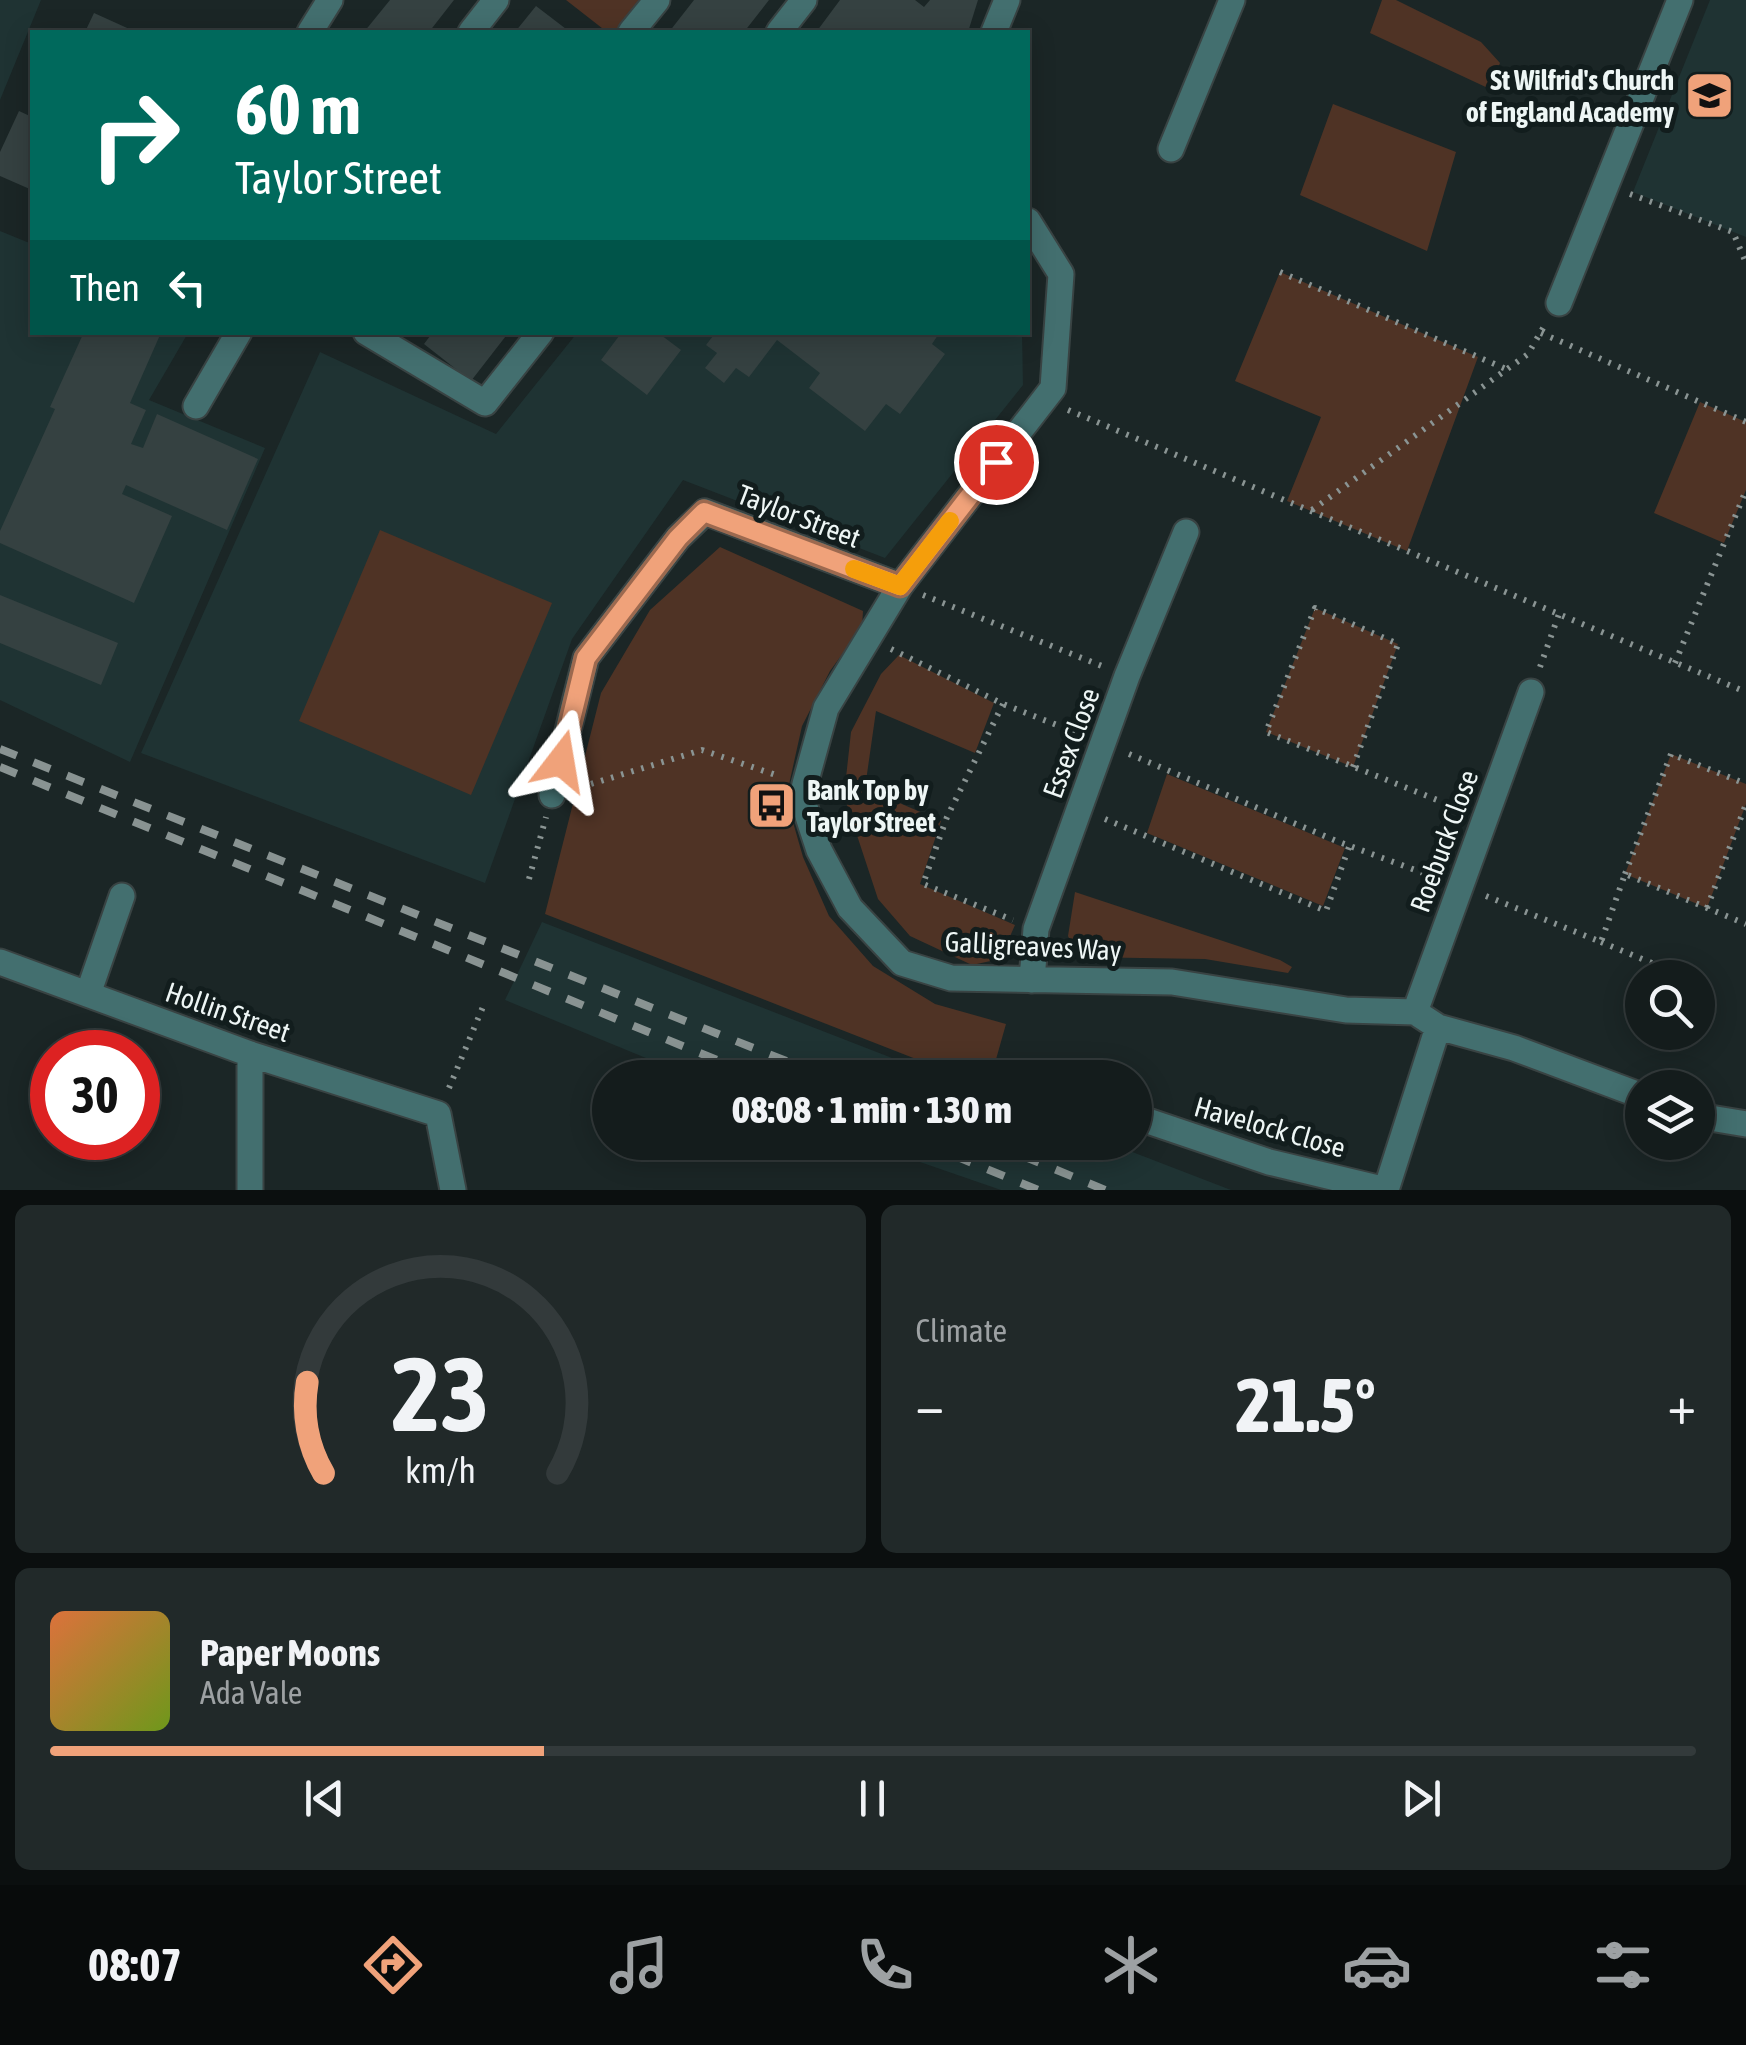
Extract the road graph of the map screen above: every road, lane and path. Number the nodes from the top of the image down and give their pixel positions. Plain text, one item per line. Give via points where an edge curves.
1 (330, 0) edge
2 (496, 0) edge
3 (657, 0) edge
4 (804, 0) edge
5 (1006, 0) edge
6 (1232, 0) edge
7 (1680, 0) edge
8 (311, 30) edge
9 (473, 30) edge
10 (633, 30) edge
11 (780, 30) edge
12 (995, 30) edge
13 (1171, 150) dead end
14 (1605, 185) junction
15 (1030, 224) edge
16 (1746, 264) edge
17 (1280, 272) dead end
18 (1558, 303) joint
19 (1541, 333) junction
20 (236, 335) edge
21 (539, 335) edge
22 (380, 336) edge
23 (1507, 370) junction
24 (1044, 400) junction
25 (196, 406) dead end
26 (1746, 422) edge
27 (1746, 490) edge
28 (1311, 511) junction
29 (1186, 532) dead end
30 (900, 586) junction
31 (1558, 614) junction
32 (867, 639) junction
33 (1675, 662) junction
34 (1126, 676) junction
35 (1531, 692) joint
36 (1746, 692) edge
37 (1003, 704) junction
38 (1102, 742) junction
39 (1354, 767) junction
40 (805, 784) junction
41 (1746, 784) edge
42 (552, 795) junction
43 (1746, 804) edge
44 (1079, 808) junction
45 (1485, 819) junction
46 (1338, 842) junction
47 (1625, 874) junction
48 (530, 879) dead end
49 (1458, 885) junction
50 (122, 896) dead end
51 (1707, 908) junction
52 (1746, 924) edge
53 (1036, 929) junction
54 (1601, 942) junction
55 (1644, 960) edge
56 (0, 962) edge
57 (1032, 980) junction
58 (88, 994) junction
59 (485, 1002) dead end
60 (1415, 1012) junction
61 (1438, 1027) junction
62 (250, 1054) junction
63 (1625, 1090) edge
64 (438, 1114) junction
65 (1715, 1119) edge
66 (1152, 1122) edge
67 (1746, 1124) edge
68 (250, 1190) edge
69 (453, 1190) edge
70 (1386, 1190) edge

1 - 8 street
2 - 9 street
3 - 10 street
4 - 11 street
5 - 12 street
6 - 13 street
7 - 14 street
14 - 16 path via 1733,232
14 - 18 street
15 - 24 street, Galligreaves Way via 1061,274 1052,388
17 - 23 path
18 - 19 path
19 - 23 path
19 - 26 path
20 - 25 street
21 - 22 street via 485,403
23 - 28 path
24 - 28 path
24 - 30 street, Galligreaves Way
27 - 33 path
28 - 31 path
29 - 34 street, Essex Close
30 - 32 street, Galligreaves Way
30 - 34 path
30 - 42 street, Taylor Street via 704,512 586,658
31 - 33 path
31 - 35 path
32 - 37 path
32 - 40 street, Galligreaves Way via 826,708
33 - 36 path
34 - 38 street, Essex Close
35 - 45 street, Roebuck Close
37 - 38 path
37 - 53 path via 947,817 923,884
38 - 44 street, Essex Close
38 - 46 path
39 - 39 path via 1266,732 1315,608 1398,644
39 - 45 path
40 - 42 path via 702,750
40 - 57 street, Galligreaves Way via 802,798 820,850 850,908 902,963 951,978
41 - 47 path via 1670,754
42 - 48 path
43 - 51 path
44 - 46 path via 1326,910 1349,847
44 - 53 street, Essex Close
45 - 49 street, Roebuck Close
46 - 49 path
47 - 51 path
47 - 54 path
49 - 54 path
49 - 60 street, Roebuck Close
50 - 58 street
51 - 52 path
53 - 57 street, Essex Close
54 - 55 path
56 - 58 street, Hollin Street
57 - 60 street, Galligreaves Way via 1172,982 1346,1010
58 - 62 street, Hollin Street
59 - 64 path
60 - 61 street
61 - 63 street
61 - 70 street, Havelock Close
62 - 64 street, Hollin Street
62 - 68 street
64 - 69 street
65 - 67 street
66 - 70 street, Havelock Close via 1268,1162

